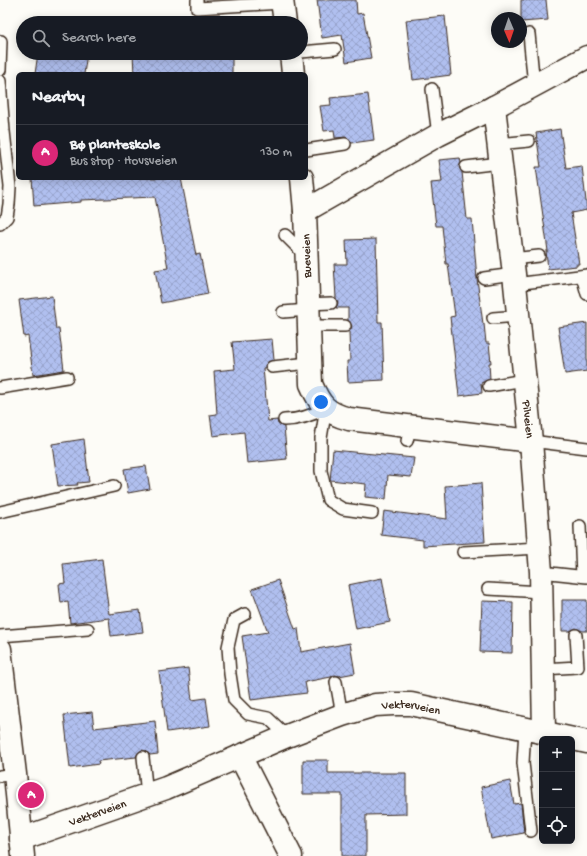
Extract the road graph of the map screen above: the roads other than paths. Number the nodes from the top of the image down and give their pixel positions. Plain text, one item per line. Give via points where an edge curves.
1 (197, 0) edge
2 (213, 3) edge
3 (283, 8) edge
4 (529, 34) dead end
5 (1, 41) edge
6 (335, 49) dead end
7 (308, 51) edge
8 (587, 57) edge
9 (292, 60) edge
10 (0, 70) edge
11 (293, 72) edge
12 (0, 81) edge
13 (534, 86) junction
14 (432, 89) dead end
15 (494, 107) junction
16 (438, 135) junction
17 (530, 141) dead end
18 (345, 144) dead end
19 (308, 150) edge
20 (499, 153) junction
21 (466, 167) dead end
22 (302, 180) edge
23 (304, 211) junction
24 (0, 224) edge
25 (285, 235) dead end
26 (306, 255) junction
27 (538, 256) dead end
28 (514, 273) junction
29 (585, 275) edge
30 (484, 278) dead end
31 (587, 294) edge
32 (331, 303) dead end
33 (283, 312) dead end
34 (308, 313) junction
35 (518, 316) junction
36 (493, 318) dead end
37 (345, 326) dead end
38 (310, 363) junction
39 (272, 366) dead end
40 (67, 377) dead end
41 (524, 380) junction
42 (489, 386) dead end
43 (0, 388) edge
44 (326, 408) junction
45 (284, 420) dead end
46 (531, 441) junction
47 (587, 448) edge
48 (114, 486) dead end
49 (0, 512) edge
50 (372, 513) dead end
51 (580, 526) dead end
52 (539, 548) junction
53 (463, 552) dead end
54 (584, 576) edge
55 (541, 582) junction
56 (488, 588) dead end
57 (245, 614) dead end
58 (88, 629) dead end
59 (576, 635) dead end
60 (0, 636) edge
61 (1, 660) edge
62 (542, 669) junction
63 (336, 682) dead end
64 (342, 715) junction
65 (534, 730) junction
66 (287, 736) junction
67 (587, 742) edge
68 (240, 756) junction
69 (143, 757) dead end
70 (7, 775) edge
71 (147, 795) junction
72 (531, 831) dead end
73 (22, 848) edge
74 (291, 856) edge

1 - 2 lane via 197,8
2 - 3 lane
4 - 13 lane
5 - 10 lane
6 - 7 lane
8 - 13 street
9 - 11 street
12 - 24 lane via 10,187 6,217
13 - 15 street
14 - 16 lane
15 - 16 street
15 - 20 street, Pilveien
16 - 23 street
17 - 20 lane
18 - 19 lane
20 - 21 lane
20 - 28 street, Pilveien
22 - 23 street, Bueveien
23 - 26 street, Bueveien
25 - 26 lane
26 - 34 street, Bueveien
27 - 28 lane
28 - 29 lane
28 - 30 lane
28 - 35 street, Pilveien
29 - 31 lane
32 - 34 lane
33 - 34 lane
34 - 37 lane
34 - 38 street, Bueveien
35 - 36 lane
35 - 41 street, Pilveien
38 - 39 lane
38 - 44 street, Bueveien via 311,384 319,401
40 - 43 lane
41 - 42 lane
41 - 46 street, Pilveien
44 - 45 lane via 316,414
44 - 46 street, Bueveien via 336,416 409,434
44 - 50 lane via 321,438 321,471 328,500 343,510
46 - 47 lane
46 - 52 street, Pilveien
48 - 49 lane
51 - 54 lane
52 - 53 lane
52 - 55 street, Pilveien
54 - 55 lane
55 - 56 lane
55 - 62 street, Pilveien
57 - 66 lane via 234,620 228,647 234,700 248,714 268,718
58 - 60 lane
59 - 62 lane via 578,667
61 - 70 street
62 - 65 street, Pilveien
63 - 64 lane
64 - 65 street, Vekterveien via 375,705 411,704
64 - 66 street, Vekterveien
65 - 67 street, Vekterveien
65 - 72 lane via 523,763
66 - 68 street, Vekterveien
68 - 71 street, Vekterveien
68 - 74 street
69 - 71 lane
70 - 73 street
71 - 73 street, Vekterveien

